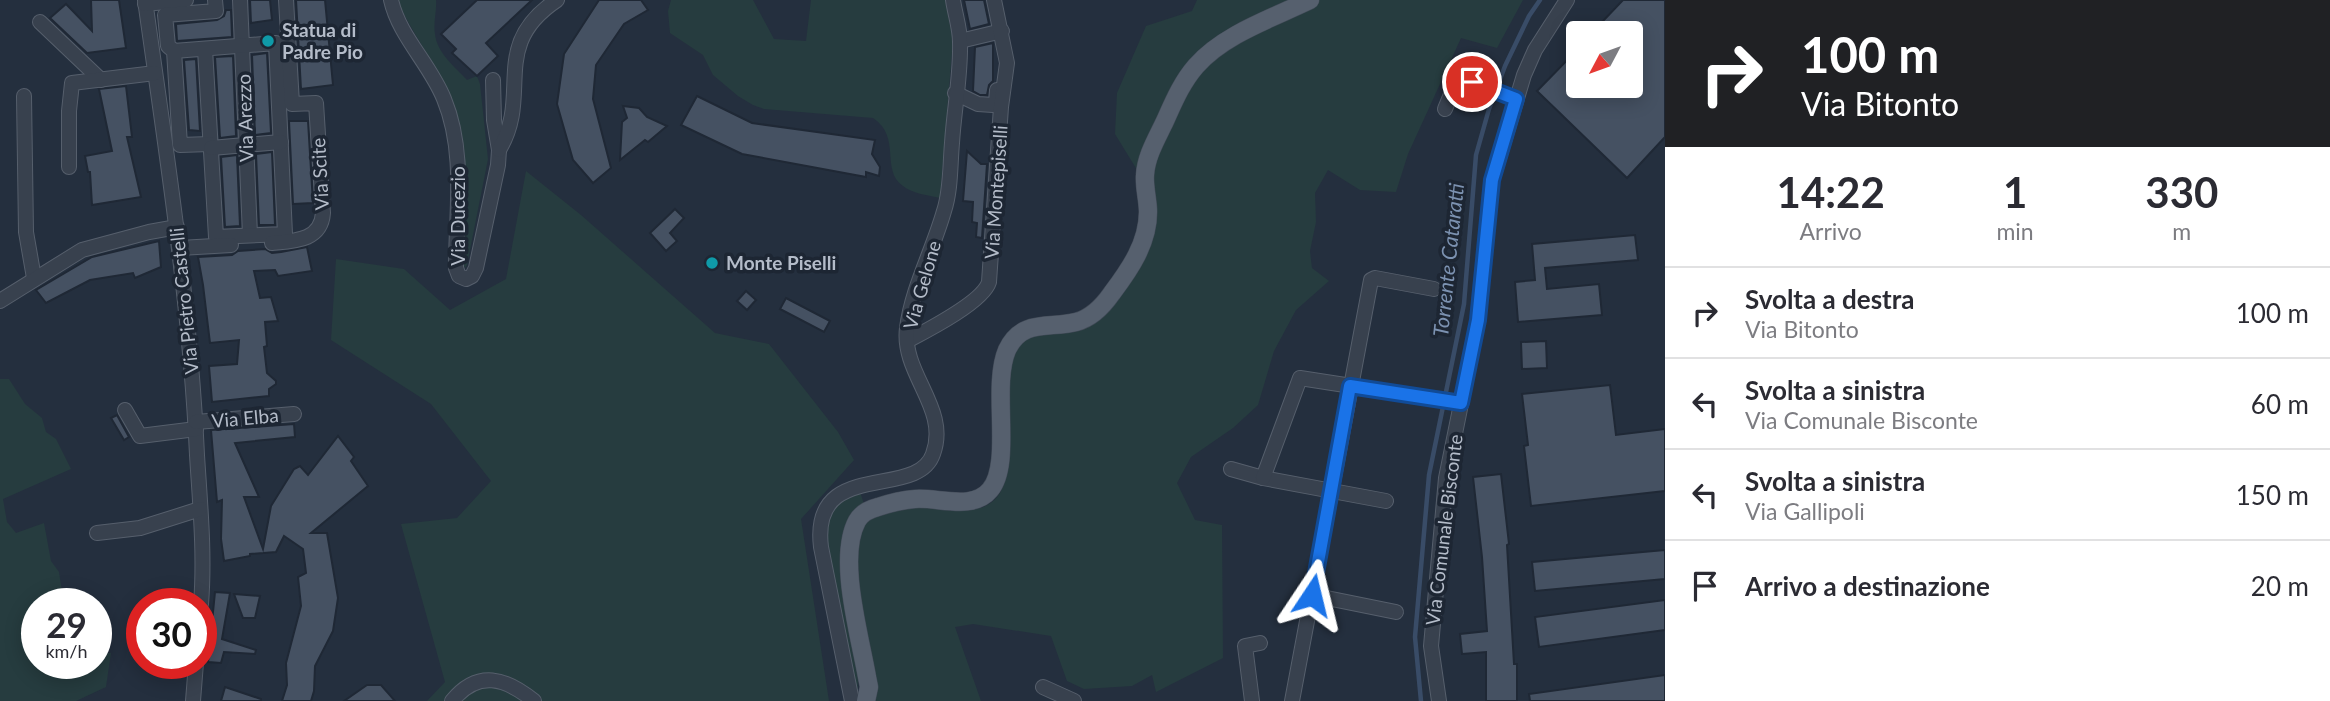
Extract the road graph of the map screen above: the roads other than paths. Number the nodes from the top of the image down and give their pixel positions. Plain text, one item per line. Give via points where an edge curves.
1 (186, 0) edge
2 (215, 0) edge
3 (240, 0) edge
4 (286, 0) edge
5 (391, 0) edge
6 (557, 0) edge
7 (953, 0) edge
8 (994, 0) edge
9 (1310, 0) edge
10 (1567, 0) edge
11 (145, 2) edge
12 (40, 22) dead end
13 (1002, 32) junction
14 (960, 41) junction
15 (242, 46) junction
16 (205, 49) junction
17 (174, 51) junction
18 (1006, 54) junction
19 (155, 72) junction
20 (102, 80) junction
21 (493, 80) dead end
22 (955, 93) junction
23 (24, 96) dead end
24 (1511, 97) junction
25 (1445, 108) dead end
26 (281, 142) junction
27 (246, 145) junction
28 (211, 146) junction
29 (499, 150) junction
30 (69, 167) dead end
31 (177, 227) junction
32 (250, 235) junction
33 (180, 248) junction
34 (34, 278) junction
35 (1434, 289) dead end
36 (0, 301) edge
37 (907, 341) junction
38 (1350, 386) junction
39 (1456, 402) junction
40 (125, 410) dead end
41 (294, 414) dead end
42 (196, 426) junction
43 (1231, 469) dead end
44 (1263, 478) junction
45 (1331, 489) junction
46 (1386, 501) dead end
47 (200, 509) junction
48 (97, 533) dead end
49 (202, 588) edge
50 (1312, 595) junction
51 (1396, 612) dead end
52 (1260, 643) dead end
53 (195, 679) edge
54 (1043, 687) dead end
55 (193, 701) edge
56 (452, 701) edge
57 (534, 701) edge
58 (852, 701) edge
59 (866, 701) edge
60 (1074, 701) edge
61 (1252, 701) edge
62 (1292, 701) edge
63 (1440, 701) edge

1 - 11 street
2 - 17 street via 216,11 164,15 168,46
3 - 15 street, Via Arezzo
4 - 33 street, Via Scite via 292,104 316,103 323,222 310,236 296,241
5 - 29 street, Via Ducezio via 444,98 455,133 456,268 462,278 469,278 476,268
6 - 29 street via 533,18 520,41 510,128
7 - 14 street, Via Gelone
8 - 13 street, Via Montepiselli
9 - 59 main road via 1220,46 1198,64 1182,86 1147,166 1145,236 1103,305 1076,323 1032,327 1012,342 1001,375 999,471 989,492 971,501 891,503 858,518 849,570 869,687
10 - 24 street, Via Comunale Bisconte
11 - 19 street, Via Pietro Castelli
12 - 20 street
13 - 14 street
13 - 18 street, Via Montepiselli
14 - 22 street, Via Gelone
15 - 16 street
15 - 26 street via 276,43
15 - 27 street, Via Arezzo
16 - 17 street
16 - 28 street
17 - 28 street via 180,145
18 - 22 street via 1000,58 996,103 978,104
18 - 37 street, Via Montepiselli via 987,288
19 - 20 street
19 - 31 street, Via Pietro Castelli
20 - 30 street via 72,83
21 - 29 street, Via Ducezio
22 - 37 street, Via Gelone via 947,201 911,309
23 - 34 street via 26,232
24 - 25 street via 1458,77
24 - 39 street, Via Comunale Bisconte via 1492,180 1478,320
26 - 27 street
26 - 32 street via 285,234
27 - 28 street
27 - 32 street, Via Arezzo
28 - 32 street via 216,237
31 - 33 street, Via Pietro Castelli
31 - 34 street via 82,250
33 - 42 street, Via Pietro Castelli
34 - 36 street
35 - 38 street via 1371,280
37 - 58 street, Via Gelone via 913,369 935,415 937,440 932,459 910,475 847,491 826,509 820,526
38 - 39 street
38 - 44 street via 1300,378
38 - 45 street
39 - 63 street, Via Comunale Bisconte via 1431,638
40 - 42 street, Via Elba via 140,436
41 - 42 street, Via Elba
42 - 47 street, Via Pietro Castelli
43 - 44 street
44 - 45 street
45 - 46 street
45 - 50 street
47 - 48 street via 140,528
47 - 49 street, Via Pietro Castelli
50 - 51 street
50 - 62 street
52 - 61 street via 1245,646
53 - 55 street
54 - 60 street
56 - 57 street via 462,690 492,680 504,681

